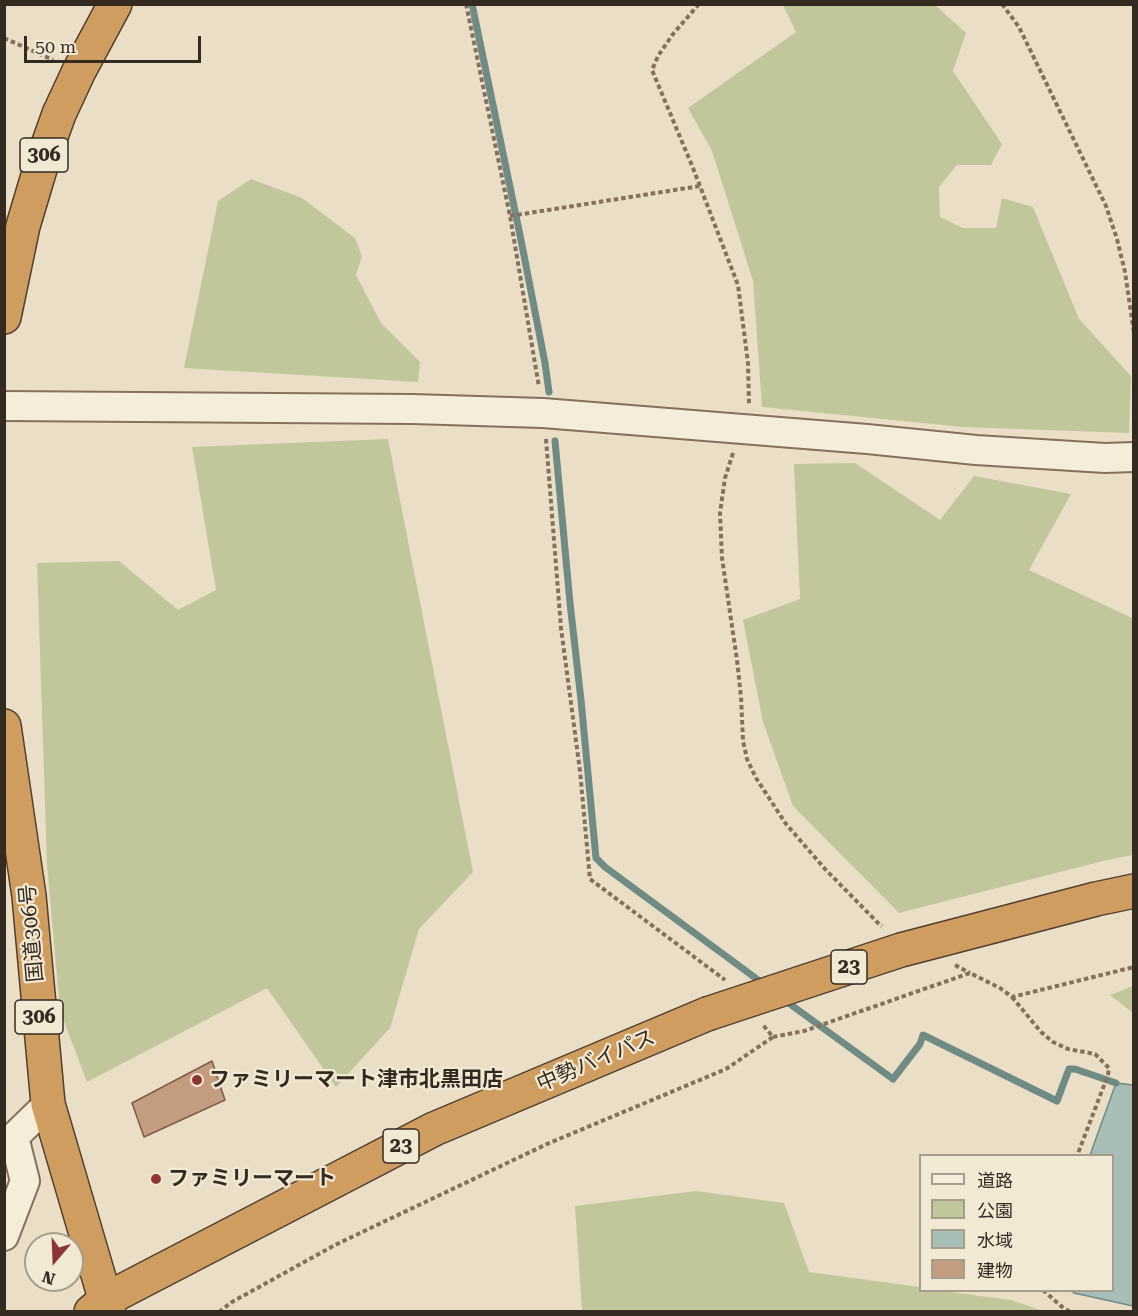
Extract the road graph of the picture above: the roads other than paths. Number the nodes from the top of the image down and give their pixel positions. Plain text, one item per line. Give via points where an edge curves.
1 (115, 4) edge
2 (4, 317) edge
3 (4, 406) edge
4 (1134, 457) edge
5 (4, 726) edge
6 (1134, 891) edge
7 (48, 1104) junction
8 (4, 1236) edge
9 (102, 1308) edge

1 - 2 highway, 306 via 59,114 43,159 23,226
3 - 4 street via 543,413 976,450
5 - 7 highway, 国道306号 / 306 via 29,896
6 - 9 highway, 中勢バイパス / 23, bridge via 901,950 707,1014 434,1129
7 - 8 street via 14,1137 25,1181
7 - 9 highway, 国道306号 / 306

